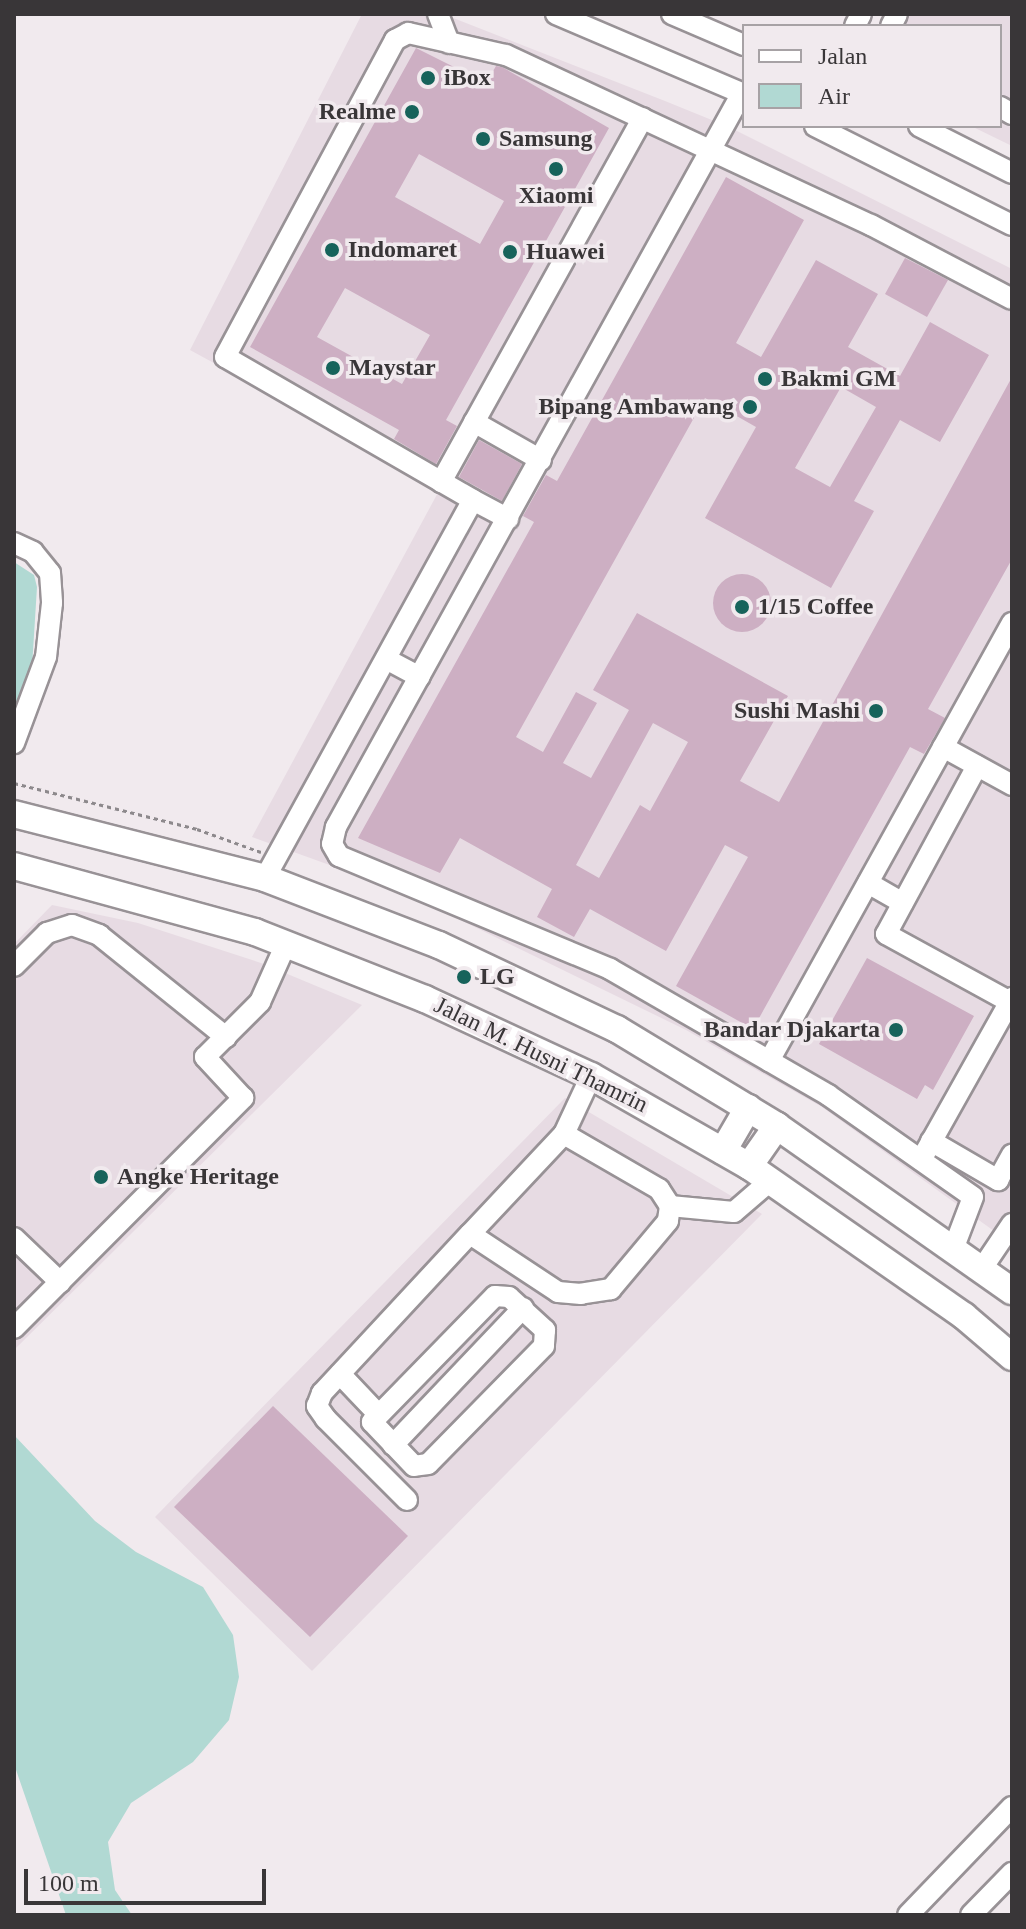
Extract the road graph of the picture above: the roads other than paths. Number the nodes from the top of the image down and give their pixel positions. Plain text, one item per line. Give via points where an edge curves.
1 (438, 14) edge
2 (556, 14) edge
3 (672, 14) edge
4 (449, 43) junction
5 (742, 44) edge
6 (742, 94) edge
7 (742, 96) edge
8 (643, 118) junction
9 (819, 128) edge
10 (923, 128) edge
11 (714, 151) junction
12 (1012, 173) edge
13 (1012, 225) edge
14 (1012, 299) edge
15 (474, 422) junction
16 (541, 460) junction
17 (441, 482) junction
18 (473, 500) junction
19 (508, 519) junction
20 (14, 543) edge
21 (1012, 623) edge
22 (386, 659) junction
23 (420, 677) junction
24 (14, 743) edge
25 (943, 747) junction
26 (977, 766) junction
27 (1012, 785) edge
28 (14, 814) edge
29 (14, 866) edge
30 (271, 868) junction
31 (868, 883) junction
32 (903, 903) junction
33 (286, 944) junction
34 (14, 966) edge
35 (1011, 1001) edge
36 (226, 1037) junction
37 (769, 1061) junction
38 (591, 1076) junction
39 (748, 1108) junction
40 (777, 1126) junction
41 (564, 1134) junction
42 (723, 1151) junction
43 (926, 1151) junction
44 (1012, 1155) edge
45 (760, 1174) junction
46 (670, 1206) junction
47 (1012, 1224) edge
48 (470, 1234) junction
49 (14, 1238) edge
50 (954, 1247) junction
51 (983, 1267) junction
52 (60, 1282) junction
53 (1012, 1291) edge
54 (523, 1308) junction
55 (14, 1328) edge
56 (1012, 1357) edge
57 (340, 1374) junction
58 (378, 1414) junction
59 (393, 1445) junction
60 (407, 1500) dead end
61 (1012, 1807) edge
62 (1012, 1873) edge
63 (908, 1915) edge
64 (971, 1915) edge

1 - 4 street
2 - 6 street
3 - 5 street
4 - 8 street via 506,55
4 - 17 street via 408,33 395,40 225,357
7 - 11 street
8 - 11 street
8 - 15 street
9 - 13 street
10 - 12 street
11 - 14 street
11 - 16 street
15 - 16 street
15 - 17 street
16 - 19 street
17 - 18 street
18 - 19 street
18 - 22 street
19 - 23 street
20 - 24 street via 33,552 50,573 52,603 46,657
21 - 25 street
22 - 23 street
22 - 30 street
23 - 37 street via 336,827 332,844 339,856 610,969
25 - 26 street
25 - 31 street
26 - 27 street
26 - 32 street
28 - 30 main road
29 - 33 main road, Jalan M. Husni Thamrin
30 - 39 main road via 617,1029
31 - 32 street
31 - 37 street
32 - 35 street via 886,934
33 - 36 street via 260,1002
33 - 38 main road, Jalan M. Husni Thamrin via 425,999
34 - 36 street via 47,933 72,925 99,935
35 - 43 street
36 - 52 street via 205,1057 243,1098
37 - 43 street
38 - 41 street
38 - 42 main road, Jalan M. Husni Thamrin
39 - 40 main road
39 - 42 main road
40 - 45 main road
40 - 50 main road
41 - 46 street via 659,1189
41 - 48 street
42 - 45 main road, Jalan M. Husni Thamrin
43 - 44 street via 998,1180
43 - 50 street via 973,1197
45 - 46 street via 734,1212
45 - 56 main road, Jalan M. Husni Thamrin via 964,1316
46 - 48 street via 668,1221 611,1289 581,1294 558,1292
47 - 51 street
48 - 57 street
49 - 52 street
50 - 51 main road
51 - 53 main road
52 - 55 street
54 - 58 street via 509,1297 495,1296
54 - 59 street
54 - 59 street via 545,1330 544,1346 428,1464 414,1466
57 - 58 street
57 - 60 street via 317,1406
58 - 59 street via 373,1428
61 - 63 street
62 - 64 street

